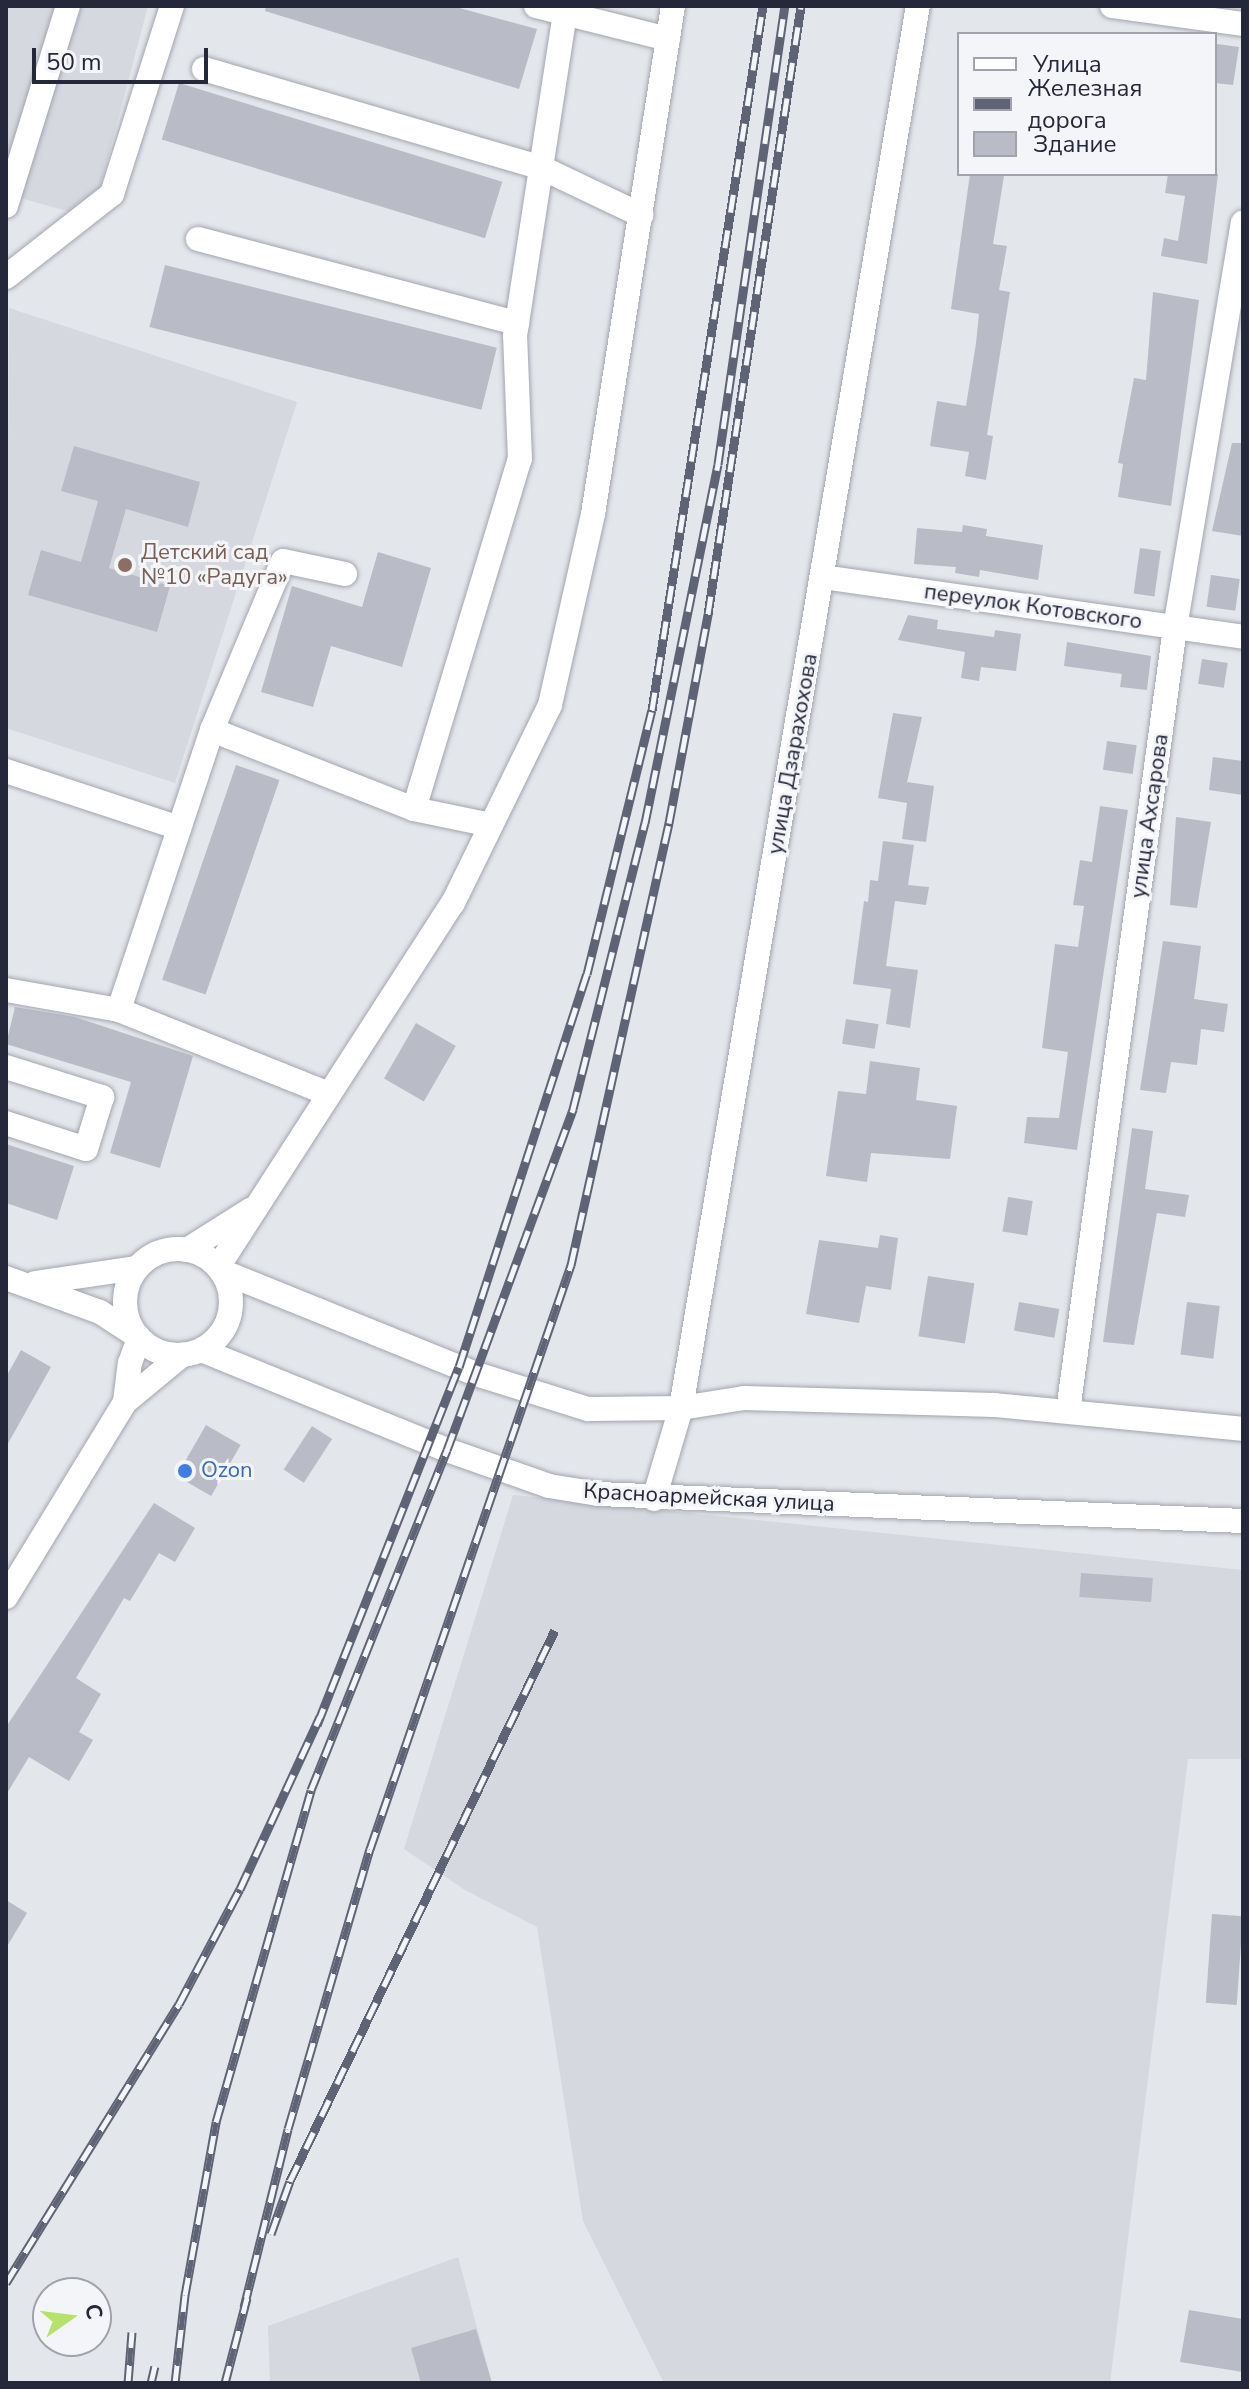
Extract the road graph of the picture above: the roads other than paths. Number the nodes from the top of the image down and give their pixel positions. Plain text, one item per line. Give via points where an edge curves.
1 (68, 6) edge
2 (172, 6) edge
3 (536, 6) edge
4 (673, 6) edge
5 (918, 6) edge
6 (1112, 6) edge
7 (565, 13) junction
8 (1243, 24) edge
9 (668, 39) junction
10 (204, 69) dead end
11 (542, 168) junction
12 (6, 206) edge
13 (641, 215) junction
14 (1243, 223) edge
15 (198, 239) dead end
16 (6, 277) edge
17 (517, 323) junction
18 (345, 574) dead end
19 (823, 577) junction
20 (1175, 628) junction
21 (1243, 637) edge
22 (212, 730) junction
23 (6, 771) edge
24 (414, 809) junction
25 (491, 825) junction
26 (179, 828) junction
27 (6, 990) edge
28 (119, 1010) junction
29 (6, 1067) edge
30 (329, 1094) junction
31 (6, 1123) edge
32 (256, 1206) junction
33 (187, 1250) junction
34 (137, 1268) junction
35 (220, 1269) junction
36 (15, 1281) edge
37 (138, 1337) junction
38 (192, 1352) junction
39 (125, 1402) junction
40 (681, 1408) junction
41 (1068, 1411) junction
42 (1243, 1429) edge
43 (654, 1499) junction
44 (1243, 1521) edge
45 (6, 1597) edge

1 - 12 street
2 - 16 street via 112,194
3 - 7 street
4 - 9 street
5 - 19 street, улица Дзарахохова
6 - 8 street
7 - 9 street
7 - 11 street
9 - 13 street
10 - 11 street
11 - 13 street
11 - 17 street
13 - 25 street via 593,514 550,705
14 - 20 street, улица Ахсарова
15 - 17 street
17 - 24 street via 520,459
18 - 22 street via 283,561
19 - 20 street, переулок Котовского
19 - 40 street, улица Дзарахохова
20 - 21 street, переулок Котовского
20 - 41 street, улица Ахсарова
22 - 24 street
22 - 26 street
23 - 26 street
24 - 25 street
25 - 30 street via 453,903
26 - 28 street
27 - 28 street
28 - 30 street
29 - 31 street via 102,1097 86,1149
30 - 32 street
32 - 33 street
32 - 35 street
33 - 34 street via 160,1252
33 - 35 street
34 - 36 street via 86,1279
34 - 37 street via 125,1302
35 - 38 street via 230,1294 228,1319
35 - 40 street via 473,1373 569,1405
36 - 37 street, Красноармейская улица via 100,1312
37 - 38 street, Красноармейская улица via 159,1351
37 - 39 street
38 - 39 street
38 - 43 street, Красноармейская улица via 549,1486
39 - 45 street
40 - 41 street via 744,1398
40 - 43 street, улица Дзарахохова
41 - 42 street
43 - 44 street, Красноармейская улица

